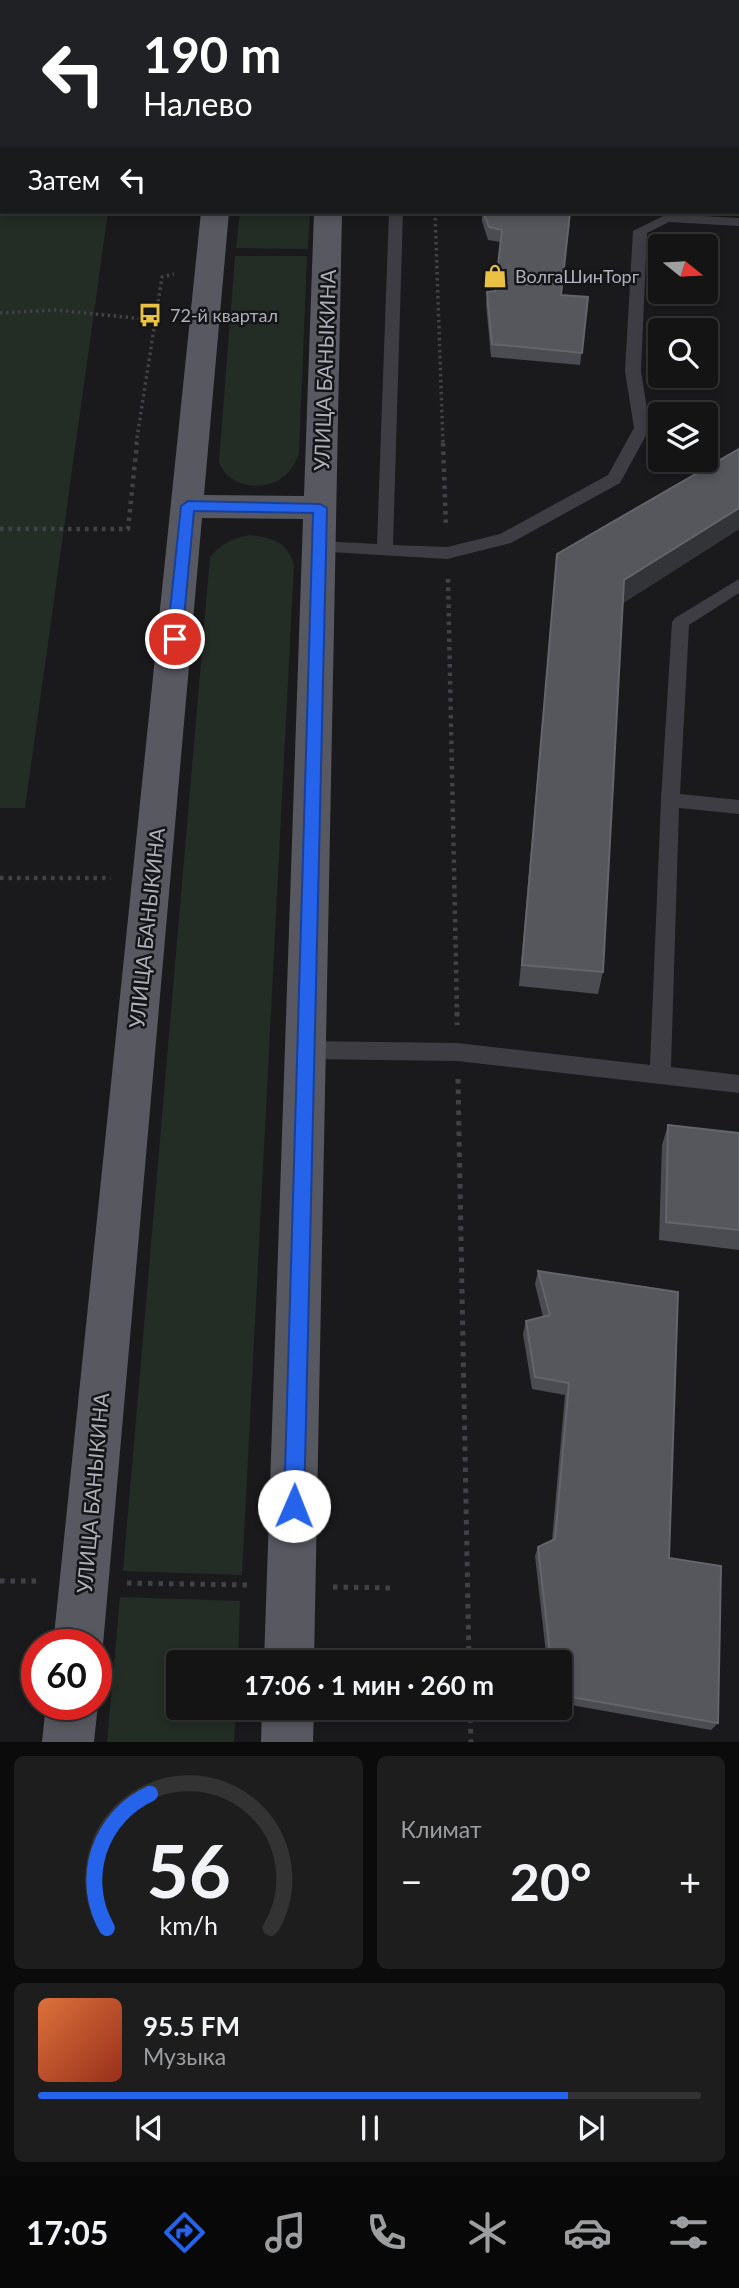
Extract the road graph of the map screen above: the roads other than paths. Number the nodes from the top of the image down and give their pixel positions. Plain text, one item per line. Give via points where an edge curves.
1 (215, 214) edge
2 (328, 214) edge
3 (396, 214) edge
4 (739, 222) edge
5 (188, 506) junction
6 (320, 527) junction
7 (385, 548) junction
8 (739, 585) edge
9 (670, 800) junction
10 (739, 807) edge
11 (306, 1049) junction
12 (660, 1074) junction
13 (739, 1084) edge
14 (80, 1629) edge
15 (289, 1650) edge
16 (70, 1720) edge
17 (288, 1720) edge
18 (68, 1742) edge
19 (287, 1742) edge

1 - 5 main road, УЛИЦА БАНЫКИНА
2 - 6 main road, УЛИЦА БАНЫКИНА
3 - 7 lane
4 - 7 lane via 667,218 640,231 634,371 642,428 614,478 505,539 447,552
5 - 6 main road
5 - 14 main road, УЛИЦА БАНЫКИНА
6 - 7 lane
6 - 11 main road, УЛИЦА БАНЫКИНА
8 - 9 lane via 681,622
9 - 10 lane
9 - 12 lane
11 - 12 lane via 457,1052
11 - 15 main road, УЛИЦА БАНЫКИНА
12 - 13 lane
16 - 18 main road
17 - 19 main road

